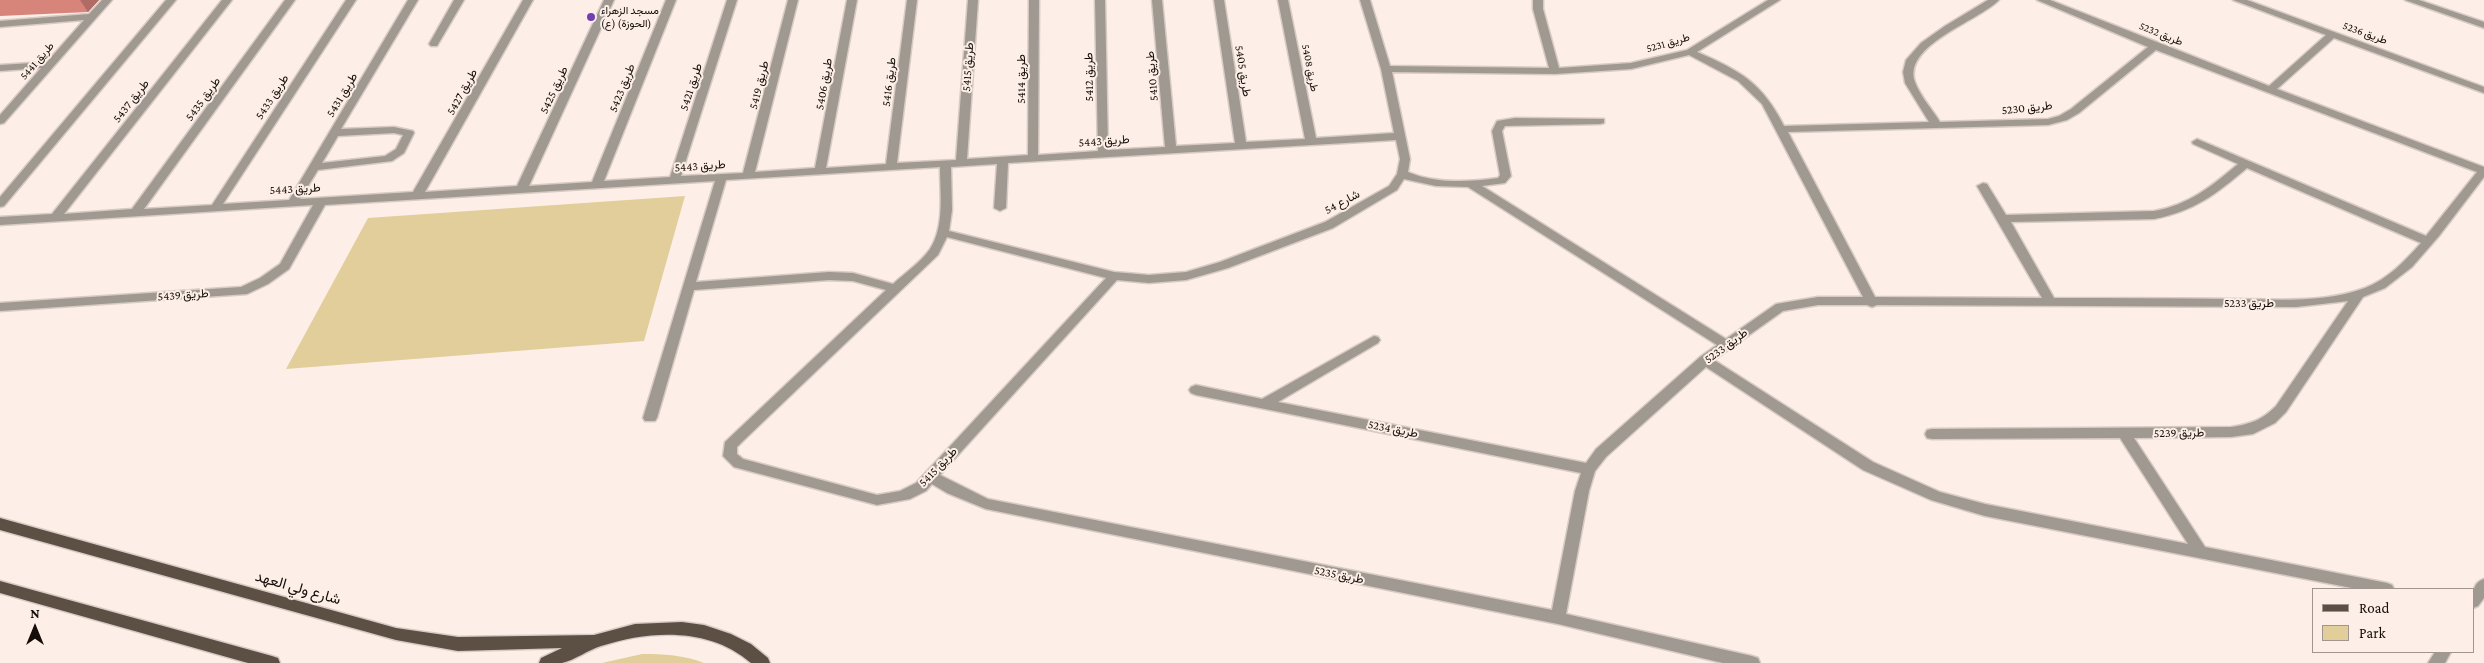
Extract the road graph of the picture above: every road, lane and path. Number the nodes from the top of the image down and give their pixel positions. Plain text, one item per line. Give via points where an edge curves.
1 (107, 0) edge
2 (171, 0) edge
3 (227, 0) edge
4 (290, 0) edge
5 (351, 0) edge
6 (413, 0) edge
7 (459, 0) edge
8 (528, 0) edge
9 (609, 0) edge
10 (671, 0) edge
11 (732, 0) edge
12 (793, 0) edge
13 (852, 0) edge
14 (912, 0) edge
15 (973, 0) edge
16 (1034, 0) edge
17 (1100, 0) edge
18 (1157, 0) edge
19 (1219, 0) edge
20 (1284, 0) edge
21 (1365, 0) edge
22 (1538, 0) edge
23 (1775, 0) edge
24 (1994, 0) edge
25 (2042, 0) edge
26 (2238, 0) edge
27 (2410, 0) edge
28 (92, 17) junction
29 (0, 24) edge
30 (2484, 25) edge
31 (2332, 34) junction
32 (434, 44) dead end
33 (2155, 46) junction
34 (1690, 52) junction
35 (49, 65) junction
36 (0, 68) edge
37 (1386, 69) junction
38 (1555, 70) junction
39 (2270, 90) junction
40 (2484, 90) edge
41 (1600, 120) dead end
42 (0, 121) edge
43 (1937, 126) junction
44 (1782, 129) junction
45 (334, 133) junction
46 (1401, 136) junction
47 (1311, 142) junction
48 (2197, 142) dead end
49 (1241, 146) junction
50 (1171, 150) junction
51 (1103, 154) junction
52 (1033, 159) junction
53 (1003, 161) junction
54 (961, 163) junction
55 (2246, 163) junction
56 (945, 164) junction
57 (314, 167) junction
58 (891, 168) junction
59 (2483, 171) edge
60 (820, 172) junction
61 (1402, 174) junction
62 (748, 176) junction
63 (721, 178) junction
64 (674, 181) junction
65 (1469, 183) junction
66 (596, 186) junction
67 (1983, 186) dead end
68 (521, 190) junction
69 (417, 196) junction
70 (321, 202) junction
71 (0, 204) edge
72 (292, 204) junction
73 (215, 208) junction
74 (1000, 208) dead end
75 (135, 213) junction
76 (56, 218) junction
77 (2003, 219) junction
78 (0, 222) edge
79 (944, 232) junction
80 (2427, 241) junction
81 (1114, 276) junction
82 (690, 286) junction
83 (897, 290) junction
84 (2358, 295) junction
85 (1872, 303) junction
86 (2051, 303) junction
87 (0, 307) edge
88 (1374, 340) dead end
89 (1726, 345) junction
90 (1705, 360) junction
91 (1196, 390) dead end
92 (1265, 404) junction
93 (650, 418) dead end
94 (1932, 434) dead end
95 (2126, 434) junction
96 (1589, 469) junction
97 (930, 476) junction
98 (0, 524) edge
99 (2200, 551) junction
100 (2484, 585) edge
101 (0, 587) edge
102 (2382, 588) edge
103 (2474, 600) edge
104 (1558, 618) junction
105 (593, 641) junction
106 (272, 663) edge
107 (547, 663) edge
108 (762, 663) edge
109 (1752, 663) edge

1 - 28 street, طريق 5441
2 - 71 street
3 - 76 street, طريق 5437
4 - 75 street, طريق 5435
5 - 73 street, طريق 5433
6 - 45 street, طريق 5431
7 - 32 street
8 - 69 street, طريق 5427
9 - 68 street, طريق 5425
10 - 66 street, طريق 5423
11 - 64 street, طريق 5421
12 - 62 street, طريق 5419
13 - 60 street, طريق 5406
14 - 58 street, طريق 5416
15 - 54 street, طريق 5415
16 - 52 street, طريق 5414
17 - 51 street, طريق 5412
18 - 50 street, طريق 5410
19 - 49 street, طريق 5405
20 - 47 street, طريق 5408
21 - 37 street
22 - 38 street
23 - 34 street, طريق 5231
24 - 43 street via 1920,50 1910,61 1910,83
25 - 33 street, طريق 5232
26 - 31 street, طريق 5236
27 - 30 street
28 - 29 street
28 - 35 street, طريق 5441
31 - 39 street
31 - 40 street, طريق 5236
33 - 39 street, طريق 5232
33 - 43 street, طريق 5230 via 2063,118 2028,124
34 - 38 street, طريق 5231 via 1631,66
34 - 44 street via 1750,84 1767,103
35 - 36 street
35 - 42 street, طريق 5441
37 - 38 street, طريق 5231
37 - 46 street
39 - 59 street, طريق 5232
41 - 65 street via 1501,123 1497,131 1506,176 1497,181
43 - 44 street, طريق 5230
44 - 85 street
45 - 57 street, طريق 5431
45 - 57 street via 394,130 409,133 400,151 388,160
46 - 47 street, طريق 5443
46 - 61 street via 1405,159
47 - 49 street, طريق 5443
48 - 55 street
49 - 50 street, طريق 5443
50 - 51 street, طريق 5443
51 - 52 street, طريق 5443
52 - 53 street, طريق 5443
53 - 54 street, طريق 5443
53 - 74 street
54 - 56 street, طريق 5443
55 - 77 street via 2204,198 2174,212
55 - 80 street
56 - 58 street, طريق 5443
56 - 79 street, طريق 5415
57 - 72 street, طريق 5431
58 - 60 street, طريق 5443
59 - 80 street, طريق 5233
60 - 62 street, طريق 5443
61 - 65 street via 1409,178
61 - 81 street, شارع 54 via 1393,188 1328,225 1224,266 1186,276 1149,279
62 - 63 street, طريق 5443
63 - 64 street, طريق 5443
63 - 82 street
64 - 66 street, طريق 5443
65 - 89 street
66 - 68 street, طريق 5443
67 - 77 street
68 - 69 street, طريق 5443
69 - 70 street, طريق 5443
70 - 72 street, طريق 5443
70 - 87 street, طريق 5439 via 285,266 243,291
72 - 73 street, طريق 5443
73 - 75 street, طريق 5443
75 - 76 street, طريق 5443
76 - 78 street, طريق 5443
77 - 86 street
79 - 81 street
79 - 83 street, طريق 5415 via 934,252
80 - 84 street, طريق 5233 via 2400,273
81 - 97 street, طريق 5415
82 - 83 street via 845,277 874,281
82 - 93 street
83 - 97 street, طريق 5415 via 738,437 730,446 730,456 739,463 877,500 908,495
84 - 86 street, طريق 5233 via 2296,303
84 - 95 street, طريق 5239 via 2281,409 2270,420 2253,428 2230,432
85 - 86 street, طريق 5233
85 - 89 street, طريق 5233 via 1818,301 1780,307
88 - 92 street
89 - 90 street, طريق 5233
90 - 96 street, طريق 5233 via 1601,453
90 - 99 street via 1868,466 1912,487 1985,510
91 - 92 street, طريق 5234
92 - 96 street, طريق 5234
94 - 95 street, طريق 5239
95 - 99 street
96 - 104 street, طريق 5233
97 - 104 street, طريق 5235 via 986,504
98 - 105 main road, شارع ولي العهد via 396,634 458,644
99 - 102 street
100 - 103 street
101 - 106 main road
104 - 109 street, طريق 5235
105 - 107 main road
105 - 108 main road via 638,630 682,628 721,636 754,654

